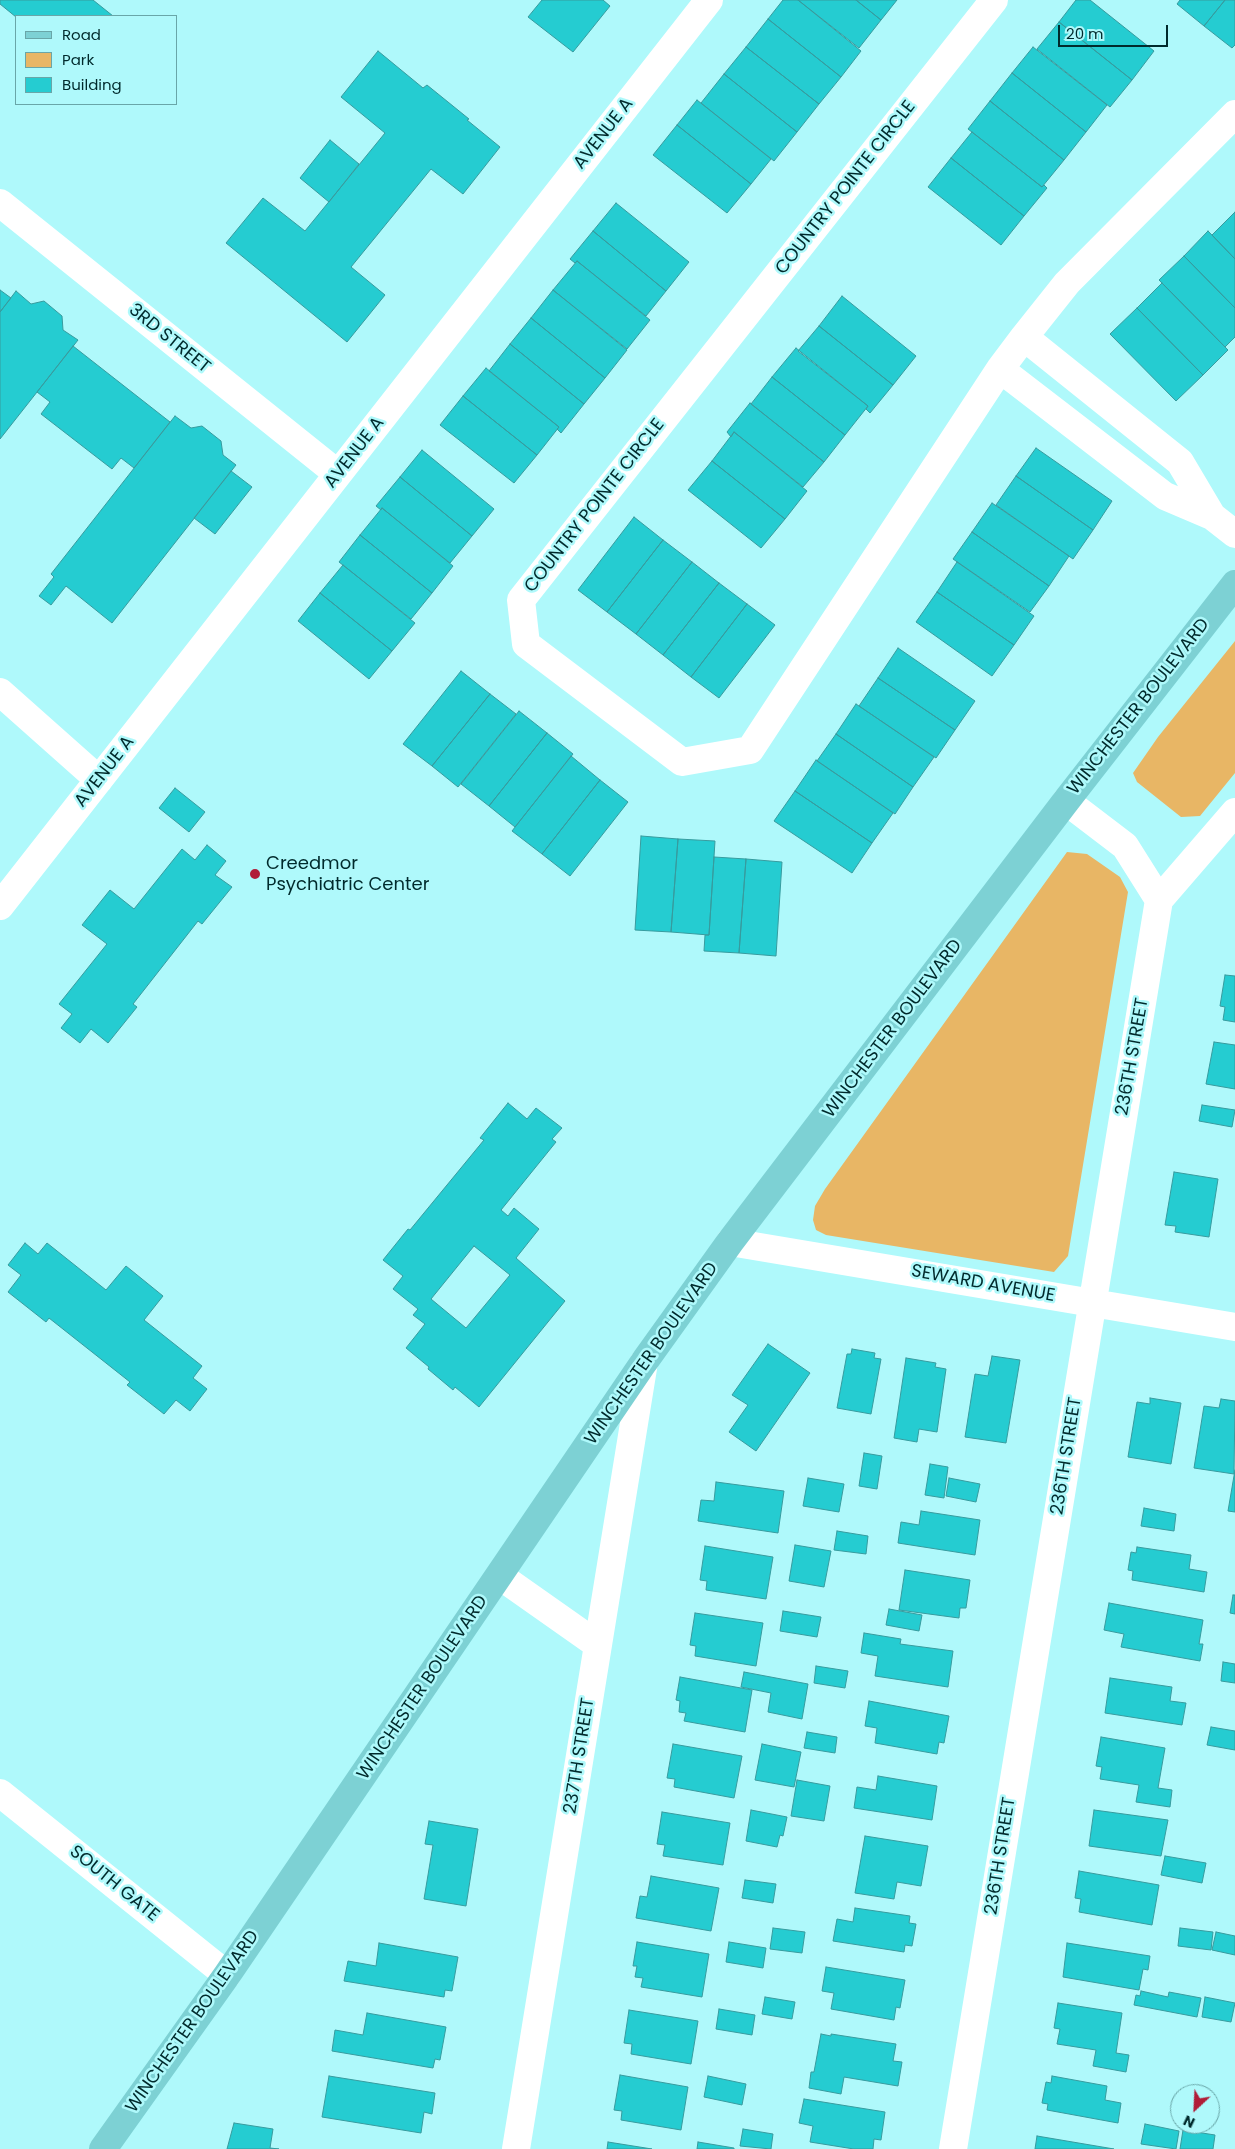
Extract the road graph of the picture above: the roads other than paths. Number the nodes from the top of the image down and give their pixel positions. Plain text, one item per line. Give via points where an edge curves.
1 (710, 0) edge
2 (994, 0) edge
3 (1235, 114) edge
4 (0, 204) edge
5 (1024, 337) junction
6 (1000, 369) junction
7 (338, 474) junction
8 (1212, 516) junction
9 (1235, 534) edge
10 (1235, 584) edge
11 (0, 692) edge
12 (99, 780) junction
13 (1066, 801) junction
14 (1235, 812) edge
15 (1159, 900) junction
16 (0, 906) edge
17 (730, 1242) junction
18 (1092, 1302) junction
19 (1235, 1327) edge
20 (644, 1362) junction
21 (500, 1576) junction
22 (598, 1644) junction
23 (0, 1793) edge
24 (227, 1975) junction
25 (103, 2149) edge
26 (516, 2149) edge
27 (953, 2149) edge

1 - 7 street, AVENUE A
2 - 6 street, COUNTRY POINTE CIRCLE via 521,600 526,644 682,762 750,750
3 - 5 street, COUNTRY POINTE CIRCLE via 1067,283
4 - 7 street, 3RD STREET
5 - 6 street, COUNTRY POINTE CIRCLE
5 - 8 street via 1180,462
6 - 8 street via 1164,496
7 - 12 street, AVENUE A
8 - 9 street
10 - 13 main road, WINCHESTER BOULEVARD
11 - 12 street
12 - 16 street, AVENUE A
13 - 15 street via 1124,846
13 - 17 main road, WINCHESTER BOULEVARD
14 - 15 street
15 - 18 street, 236TH STREET
17 - 18 street, SEWARD AVENUE
17 - 20 main road, WINCHESTER BOULEVARD
18 - 19 street, SEWARD AVENUE
18 - 27 street, 236TH STREET
20 - 21 main road, WINCHESTER BOULEVARD
20 - 22 street, 237TH STREET
21 - 22 street
21 - 24 main road, WINCHESTER BOULEVARD
22 - 26 street, 237TH STREET
23 - 24 street, SOUTH GATE
24 - 25 main road, WINCHESTER BOULEVARD

